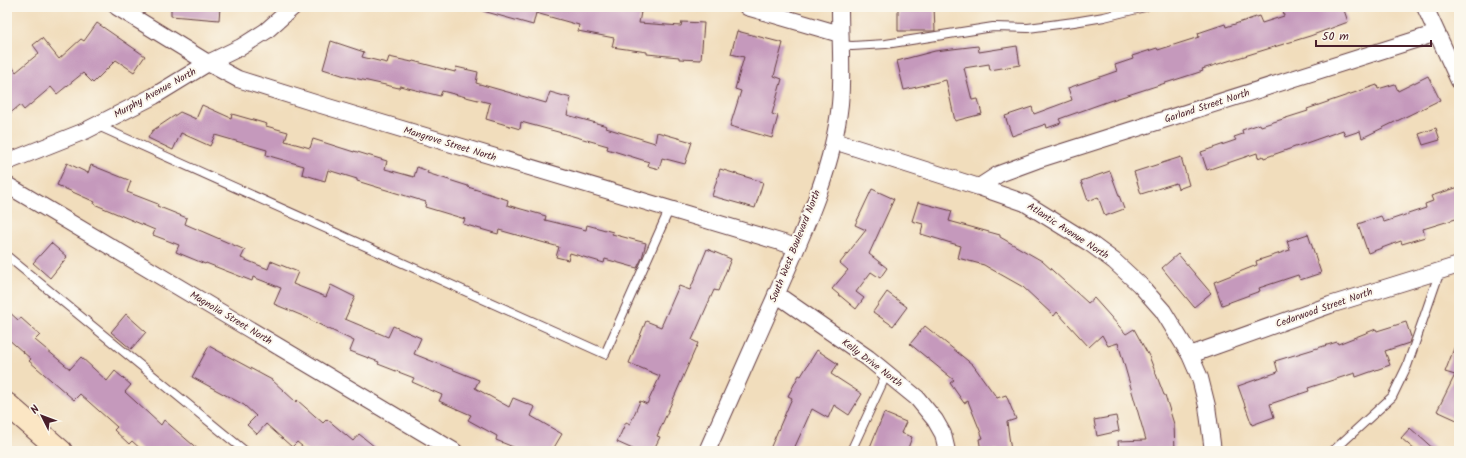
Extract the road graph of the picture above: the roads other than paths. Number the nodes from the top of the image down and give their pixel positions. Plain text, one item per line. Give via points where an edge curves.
1 (117, 7) edge
2 (293, 7) edge
3 (747, 7) edge
4 (840, 7) edge
5 (1145, 7) edge
6 (1425, 7) edge
7 (1437, 33) junction
8 (840, 40) junction
9 (208, 63) junction
10 (1459, 81) edge
11 (96, 125) junction
12 (834, 141) junction
13 (7, 162) edge
14 (7, 185) edge
15 (980, 186) junction
16 (669, 210) junction
17 (797, 247) junction
18 (7, 256) edge
19 (1459, 265) edge
20 (1440, 271) junction
21 (776, 294) junction
22 (1190, 355) junction
23 (887, 373) junction
24 (7, 404) edge
25 (61, 451) edge
26 (245, 451) edge
27 (454, 451) edge
28 (707, 451) edge
29 (851, 451) edge
30 (947, 451) edge
31 (1213, 451) edge
32 (1333, 451) edge

1 - 9 street, Mangrove Street North
2 - 9 street, Murphy Avenue North via 247,43
3 - 8 street
4 - 8 street, South West Boulevard North
5 - 8 lane via 1074,22 1028,28 993,27 886,44 852,46
6 - 7 street
7 - 10 street
7 - 15 street, Garland Street North via 1037,160 999,174
8 - 12 street, South West Boulevard North via 840,104
9 - 11 street, Murphy Avenue North via 154,96
9 - 16 street, Mangrove Street North via 238,79
11 - 13 street, Murphy Avenue North
11 - 16 lane via 605,354
12 - 15 street, Atlantic Avenue North
12 - 17 street, South West Boulevard North via 815,202
14 - 27 street, Magnolia Street North
15 - 22 street, Atlantic Avenue North via 1025,203 1114,261 1140,285 1163,312
16 - 17 street, Mangrove Street North
17 - 21 street, South West Boulevard North
18 - 26 lane
19 - 20 street, Cedarwood Street North
20 - 22 street, Cedarwood Street North via 1330,305
20 - 32 lane via 1407,366 1392,397
21 - 23 street, Kelly Drive North
21 - 28 street, South West Boulevard North
22 - 31 street, Atlantic Avenue North via 1208,406
23 - 29 lane
23 - 30 street, Kelly Drive North via 917,398 935,420 943,434
24 - 25 main road

